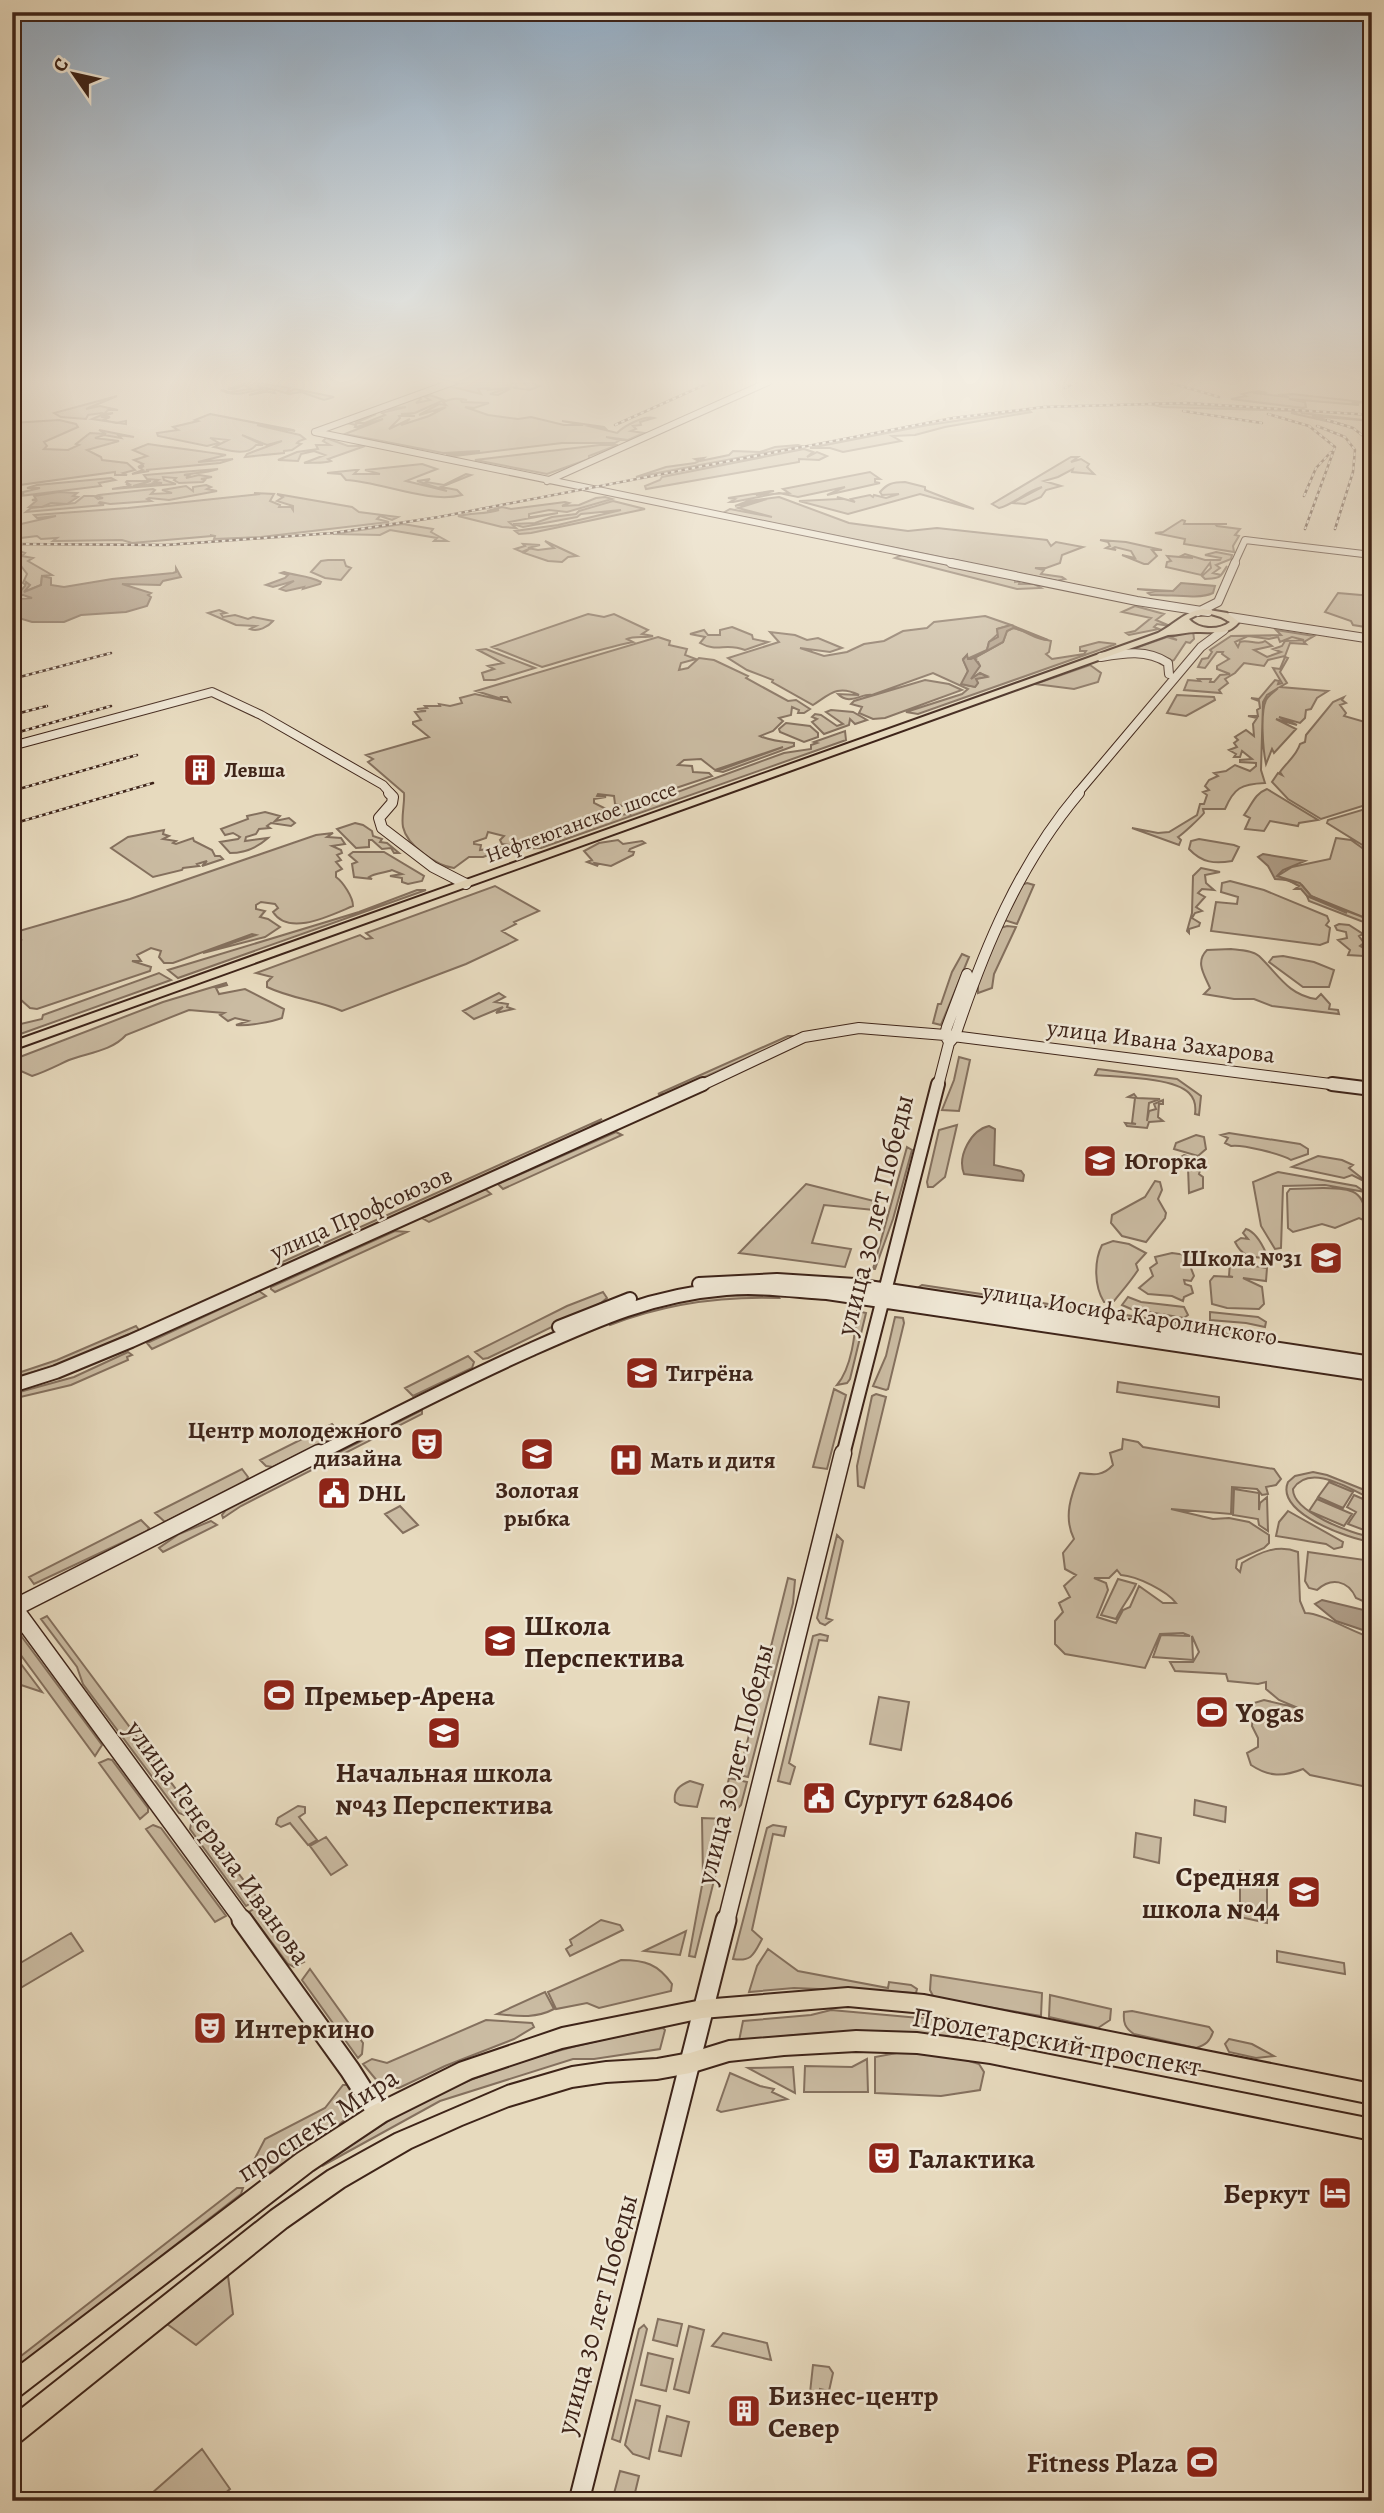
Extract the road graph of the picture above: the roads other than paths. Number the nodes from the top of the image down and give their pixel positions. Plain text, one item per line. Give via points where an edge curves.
1 (637, 499) edge
2 (1372, 555) edge
3 (1137, 601) junction
4 (1218, 602) junction
5 (1201, 612) junction
6 (1228, 616) junction
7 (1191, 624) junction
8 (1283, 627) junction
9 (1226, 629) junction
10 (1162, 635) junction
11 (1372, 639) edge
12 (1101, 657) junction
13 (1169, 674) junction
14 (212, 692) joint
15 (12, 746) edge
16 (1082, 778) joint
17 (467, 884) junction
18 (950, 1038) junction
19 (12, 1046) edge
20 (1372, 1089) edge
21 (1372, 1095) edge
22 (883, 1295) junction
23 (1372, 1363) edge
24 (1372, 1374) edge
25 (12, 1386) edge
26 (13, 1608) edge
27 (702, 2009) junction
28 (690, 2063) junction
29 (1372, 2094) edge
30 (377, 2114) junction
31 (1372, 2130) edge
32 (12, 2386) edge
33 (12, 2432) edge
34 (579, 2501) edge

1 - 3 main road
2 - 4 main road via 1245,540
3 - 5 main road
3 - 7 main road
4 - 5 main road
4 - 6 main road
5 - 6 main road
5 - 7 main road
6 - 8 main road
6 - 9 main road via 1235,622
7 - 9 main road
7 - 10 main road
7 - 10 main road
7 - 13 main road, улица 30 лет Победы via 1200,638
8 - 9 main road
8 - 11 main road
9 - 18 main road, улица 30 лет Победы via 1201,647 1047,834 997,923
10 - 12 main road, Нефтеюганское шоссе
12 - 13 main road via 1136,653 1158,657 1168,663
12 - 17 main road, Нефтеюганское шоссе
13 - 16 main road, улица 30 лет Победы
14 - 15 main road
14 - 17 main road via 383,785 393,797 379,818 382,828 433,867
16 - 18 main road, улица 30 лет Победы via 997,905 975,953
17 - 19 main road, Нефтеюганское шоссе
18 - 20 main road, улица Ивана Захарова
18 - 21 main road, улица Ивана Захарова
18 - 22 main road, улица 30 лет Победы
18 - 25 main road, улица Профсоюзов via 836,1036 801,1045 726,1074 131,1341
22 - 23 main road, улица Иосифа Каролинского
22 - 24 main road, улица Иосифа Каролинского
22 - 26 main road via 802,1281 716,1281 667,1289 592,1312
22 - 27 main road, улица 30 лет Победы
26 - 30 main road, улица Генерала Иванова via 293,1990
27 - 28 main road, улица 30 лет Победы
27 - 29 main road, Пролетарский проспект via 848,1997 924,2004
27 - 30 main road, проспект Мира via 531,2047 467,2070
28 - 31 main road, Пролетарский проспект via 729,2051 819,2043 941,2046
28 - 33 main road via 606,2071 539,2085 454,2118 372,2158 279,2219
28 - 34 main road, улица 30 лет Победы
30 - 32 main road, проспект Мира via 260,2195

